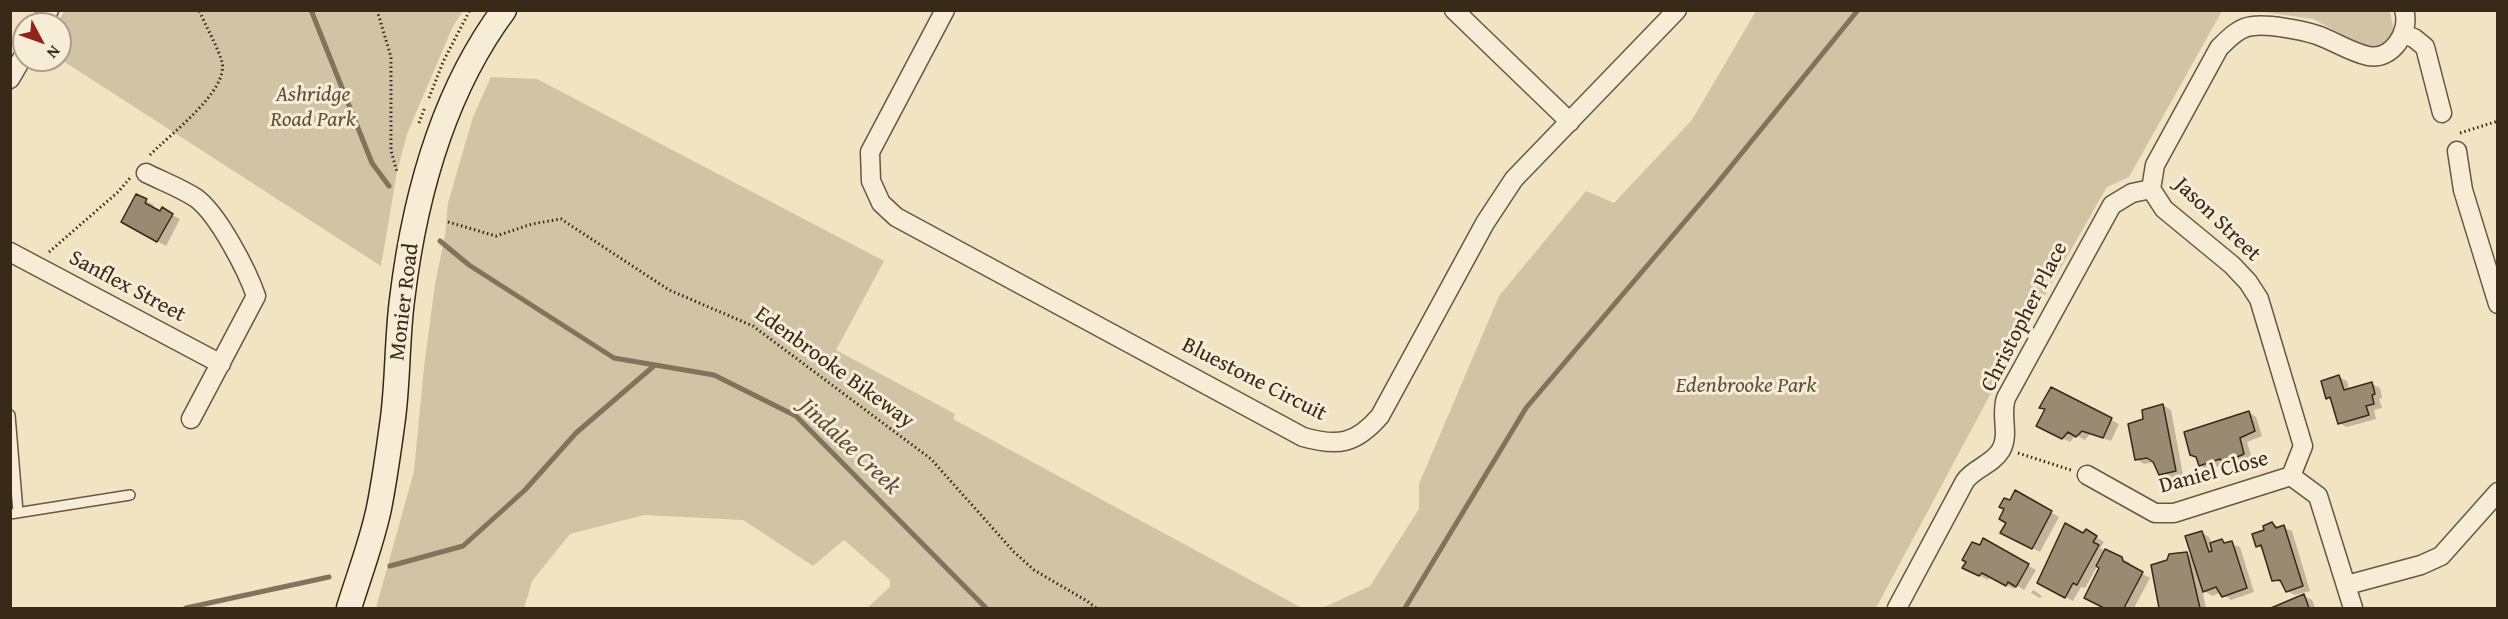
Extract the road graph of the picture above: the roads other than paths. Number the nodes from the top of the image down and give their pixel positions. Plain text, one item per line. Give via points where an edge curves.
1 (504, 10) edge
2 (945, 10) edge
3 (1454, 10) edge
4 (1677, 10) edge
5 (2404, 10) edge
6 (2403, 34) junction
7 (2442, 113) dead end
8 (1570, 122) junction
9 (2457, 152) road end
10 (146, 173) dead end
11 (2151, 189) junction
12 (10, 252) edge
13 (2498, 304) edge
14 (221, 364) junction
15 (10, 415) edge
16 (191, 419) dead end
17 (2087, 475) road end
18 (2291, 476) junction
19 (2498, 492) edge
20 (130, 495) dead end
21 (14, 513) edge
22 (2347, 585) junction
23 (349, 609) edge
24 (1897, 609) edge
25 (2353, 609) edge

1 - 23 main road, Monier Road via 485,35 464,77 442,128 420,197 402,299 393,416 379,508
2 - 8 street, Bluestone Circuit via 870,152 871,181 881,203 896,217 1303,437 1323,442 1346,442 1368,430 1380,416 1485,223 1514,179
3 - 8 street
4 - 8 street, Bluestone Circuit
5 - 6 street via 2408,20
6 - 7 street via 2425,47
6 - 11 street, Jason Street via 2396,45 2371,57 2316,35 2280,28 2252,26 2231,35 2219,48 2155,165
9 - 13 street via 2467,201
10 - 14 street via 195,198 212,213 251,281 256,296
11 - 18 street, Jason Street via 2164,209 2232,265 2259,299 2303,446
11 - 24 street, Christopher Place via 2132,193 2112,205 2005,401 2002,449 1965,482
12 - 14 street, Sanflex Street
14 - 16 street
15 - 21 lane
17 - 18 street, Daniel Close via 2155,513 2174,513
18 - 22 street via 2318,496
19 - 22 street via 2441,556
20 - 21 lane
22 - 25 street

